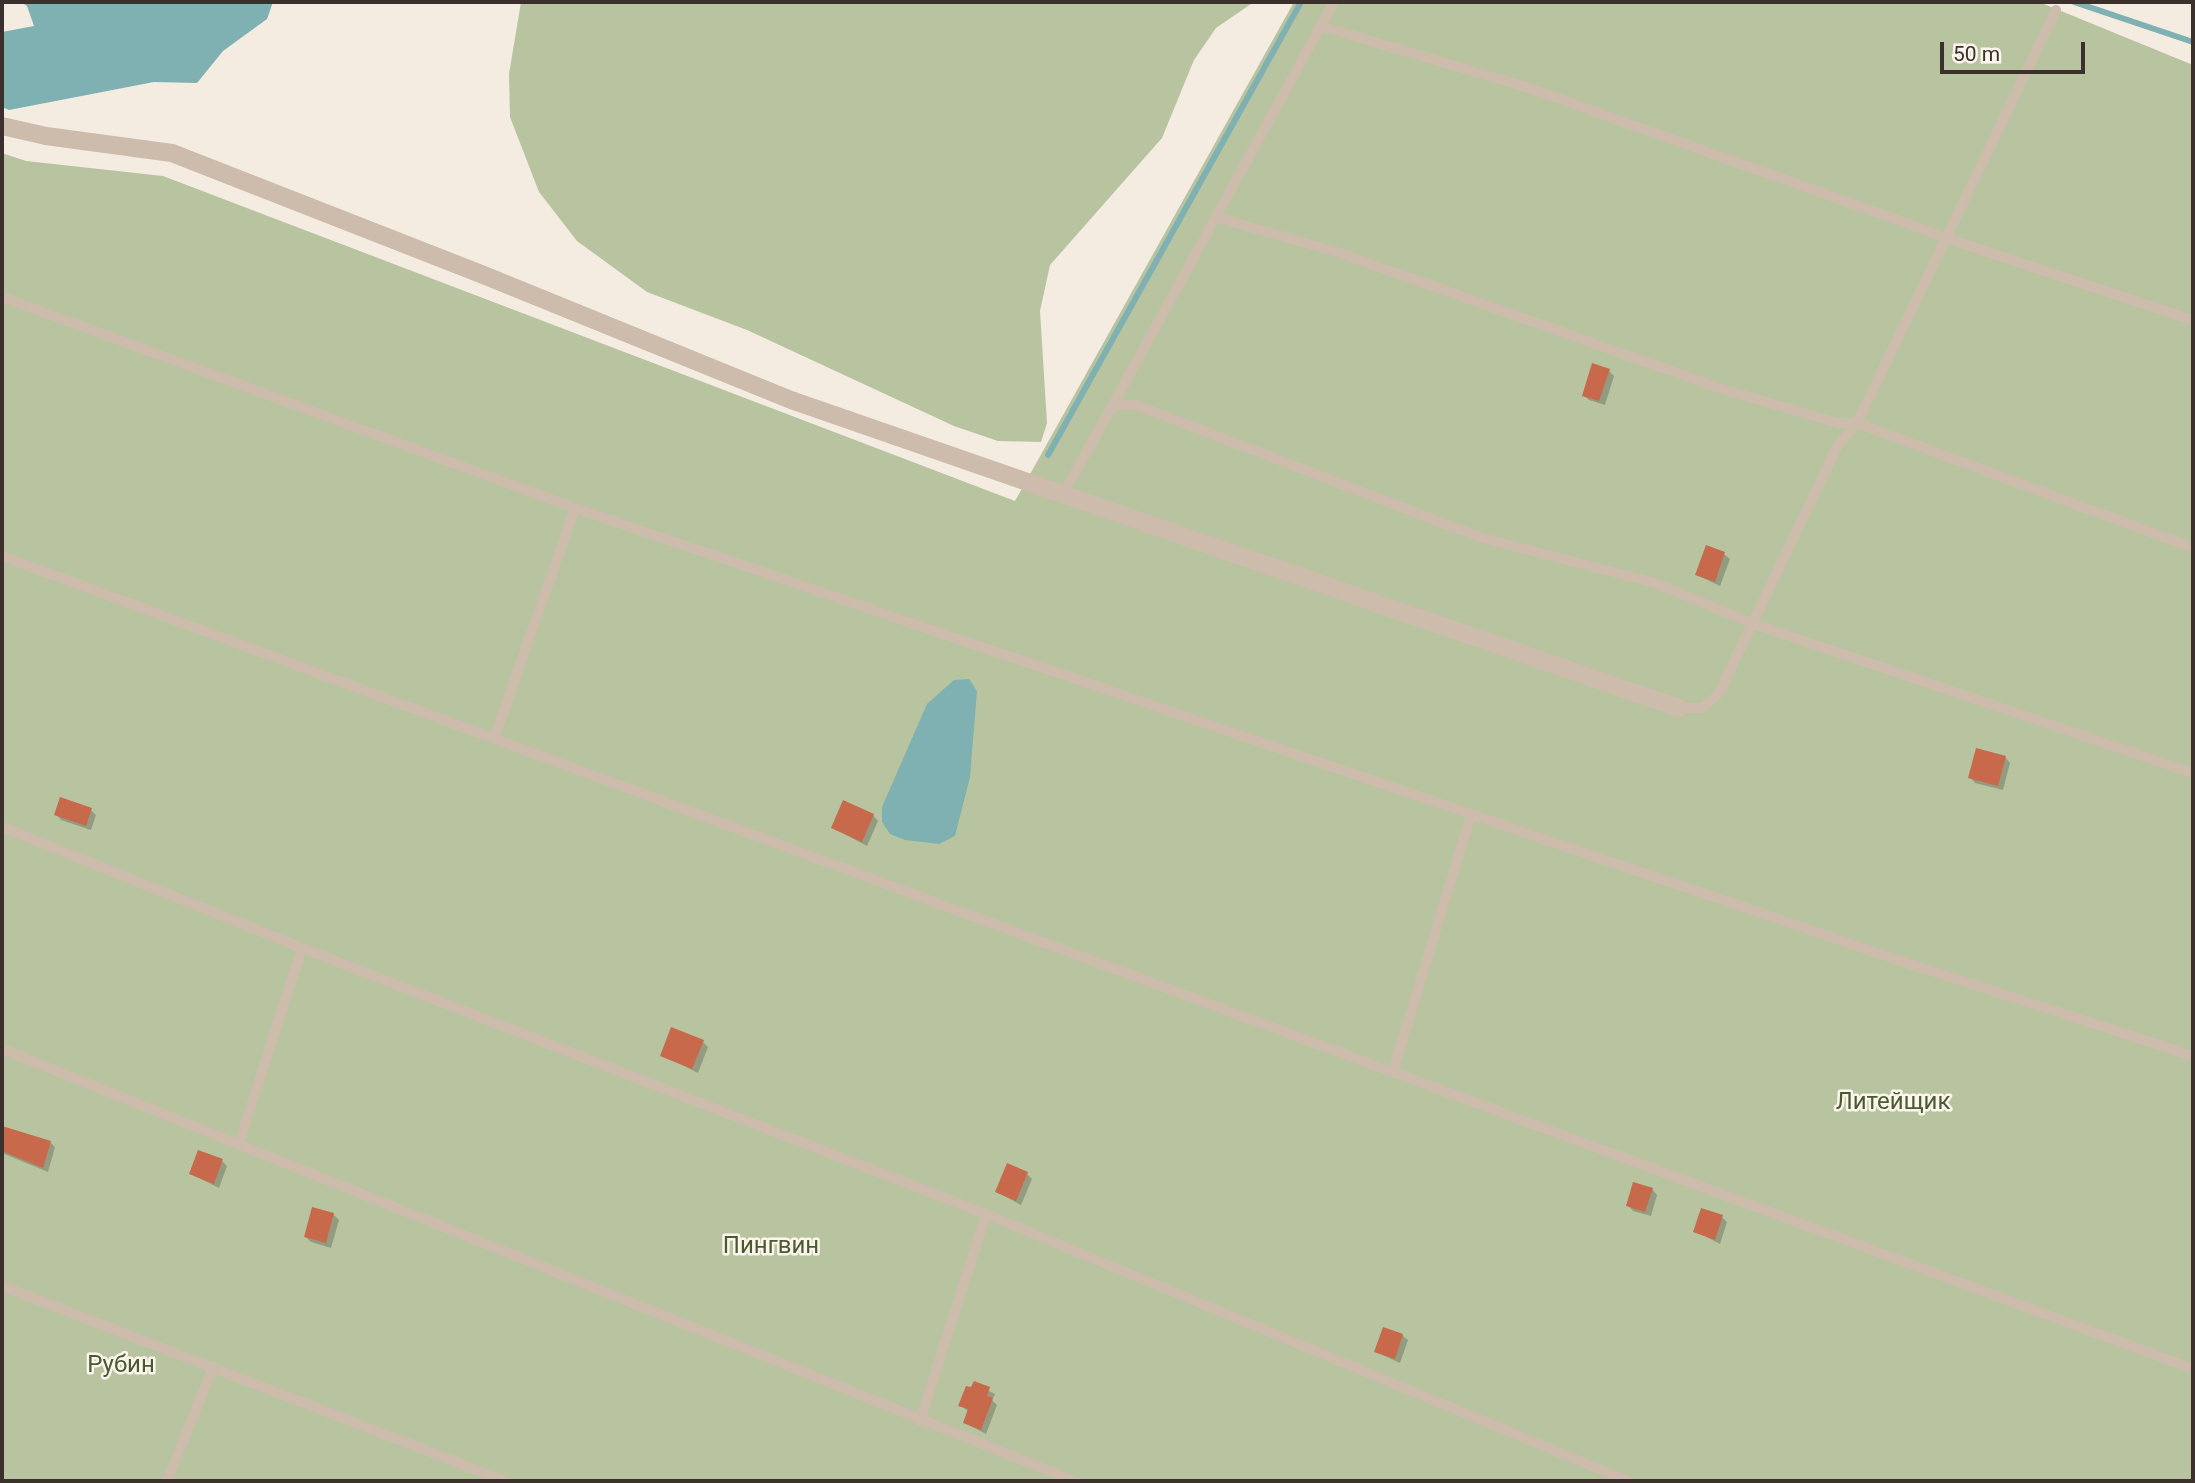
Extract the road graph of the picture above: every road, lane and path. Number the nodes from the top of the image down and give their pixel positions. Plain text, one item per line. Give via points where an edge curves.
1 (1334, 2) edge
2 (2056, 10) dead end
3 (1320, 26) junction
4 (2, 126) edge
5 (1215, 216) junction
6 (1947, 236) junction
7 (2, 297) edge
8 (2193, 320) edge
9 (1110, 410) junction
10 (1857, 423) junction
11 (1063, 494) junction
12 (575, 508) junction
13 (2193, 548) edge
14 (2, 556) edge
15 (1754, 624) junction
16 (1679, 708) joint
17 (494, 739) junction
18 (2193, 773) edge
19 (1471, 815) junction
20 (2, 827) edge
21 (302, 948) junction
22 (2, 1049) edge
23 (2193, 1056) edge
24 (1393, 1071) junction
25 (239, 1143) junction
26 (986, 1214) junction
27 (2, 1286) edge
28 (214, 1367) junction
29 (2193, 1369) edge
30 (920, 1421) junction
31 (167, 1481) edge
32 (505, 1481) edge
33 (1074, 1481) edge
34 (1628, 1481) edge

1 - 3 lane
2 - 6 lane
3 - 5 lane
3 - 6 lane via 1526,87
4 - 11 street via 172,153 791,400
5 - 9 lane
5 - 10 lane via 1337,252 1719,388 1838,423
6 - 8 lane
6 - 10 lane
7 - 12 lane
9 - 11 lane
9 - 15 lane via 1136,405 1479,537 1655,583
10 - 13 lane
10 - 15 lane via 1838,445
11 - 16 street
12 - 17 lane
12 - 19 lane
14 - 17 lane
15 - 16 lane via 1719,693 1702,708
15 - 18 lane
17 - 24 lane
19 - 23 lane
19 - 24 lane
20 - 21 lane
21 - 25 lane
21 - 26 lane
22 - 25 lane
24 - 29 lane
25 - 30 lane
26 - 30 lane
26 - 34 lane
27 - 28 lane
28 - 31 lane
28 - 32 lane
30 - 33 lane

